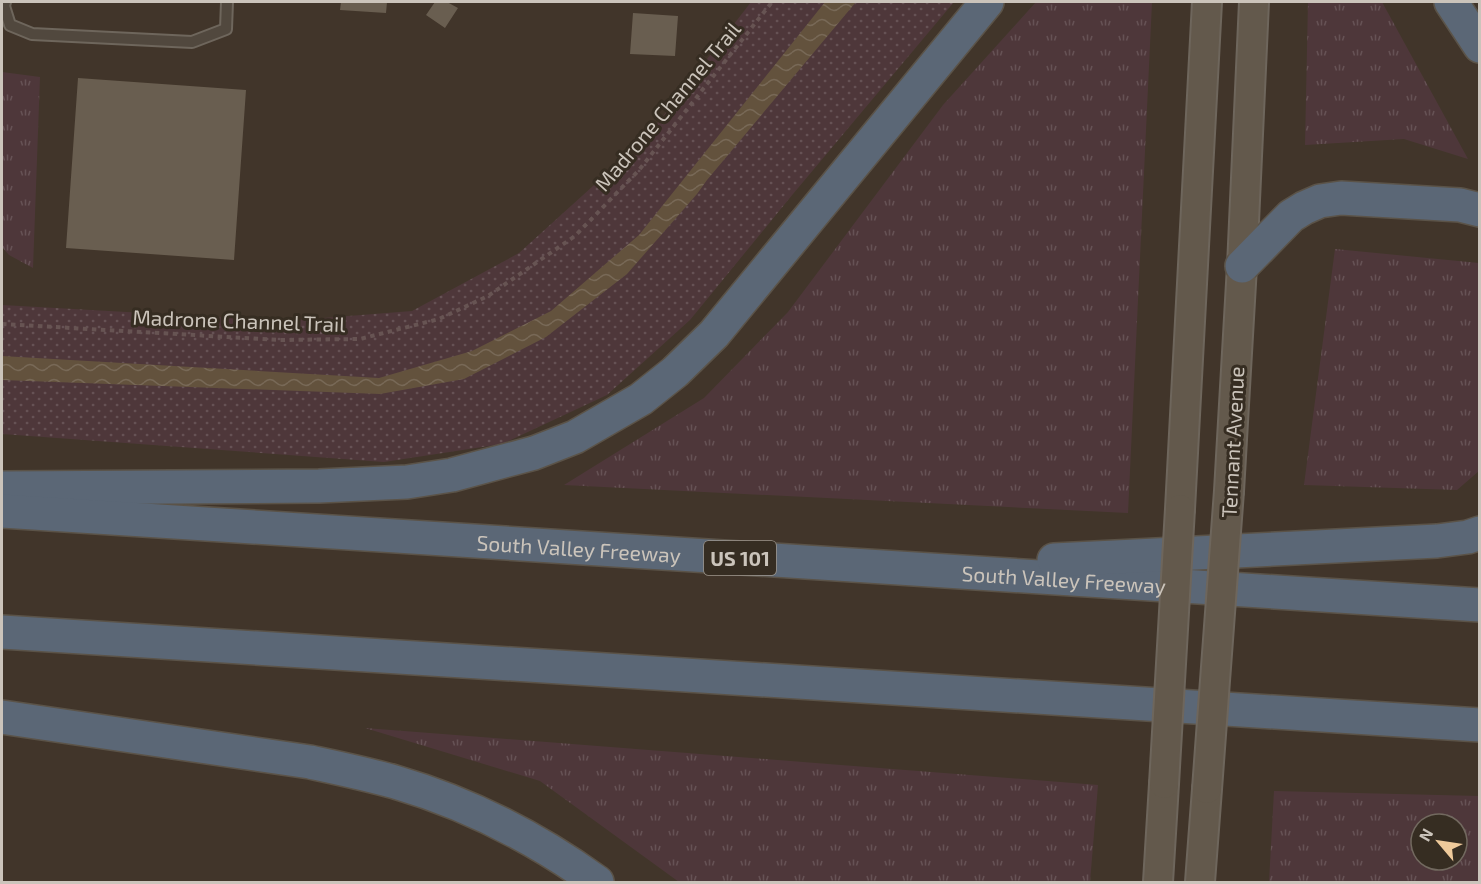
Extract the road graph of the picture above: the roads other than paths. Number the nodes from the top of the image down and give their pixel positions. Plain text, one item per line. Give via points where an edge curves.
1 (5, 2) edge
2 (227, 2) edge
3 (987, 2) edge
4 (1207, 2) edge
5 (1254, 2) edge
6 (1451, 2) edge
7 (1479, 46) edge
8 (1479, 210) edge
9 (1242, 267) junction
10 (2, 488) edge
11 (2, 511) edge
12 (1479, 533) edge
13 (895, 568) junction
14 (1479, 605) edge
15 (2, 632) edge
16 (2, 717) edge
17 (1479, 725) edge
18 (597, 882) edge
19 (1158, 882) edge
20 (1200, 882) edge

1 - 2 lane via 10,25 32,34 192,42 226,29
3 - 10 highway via 714,334 641,399 575,437 494,464 407,482
4 - 19 main road, bridge
5 - 9 main road, Tennant Avenue
6 - 7 highway
8 - 9 highway via 1448,204 1341,198 1320,201 1291,216
9 - 20 main road, Tennant Avenue, bridge
11 - 13 highway, South Valley Freeway / US 101
12 - 13 highway via 1437,541
13 - 14 highway, South Valley Freeway / US 101
15 - 17 highway
16 - 18 highway via 310,762 395,782 512,829

